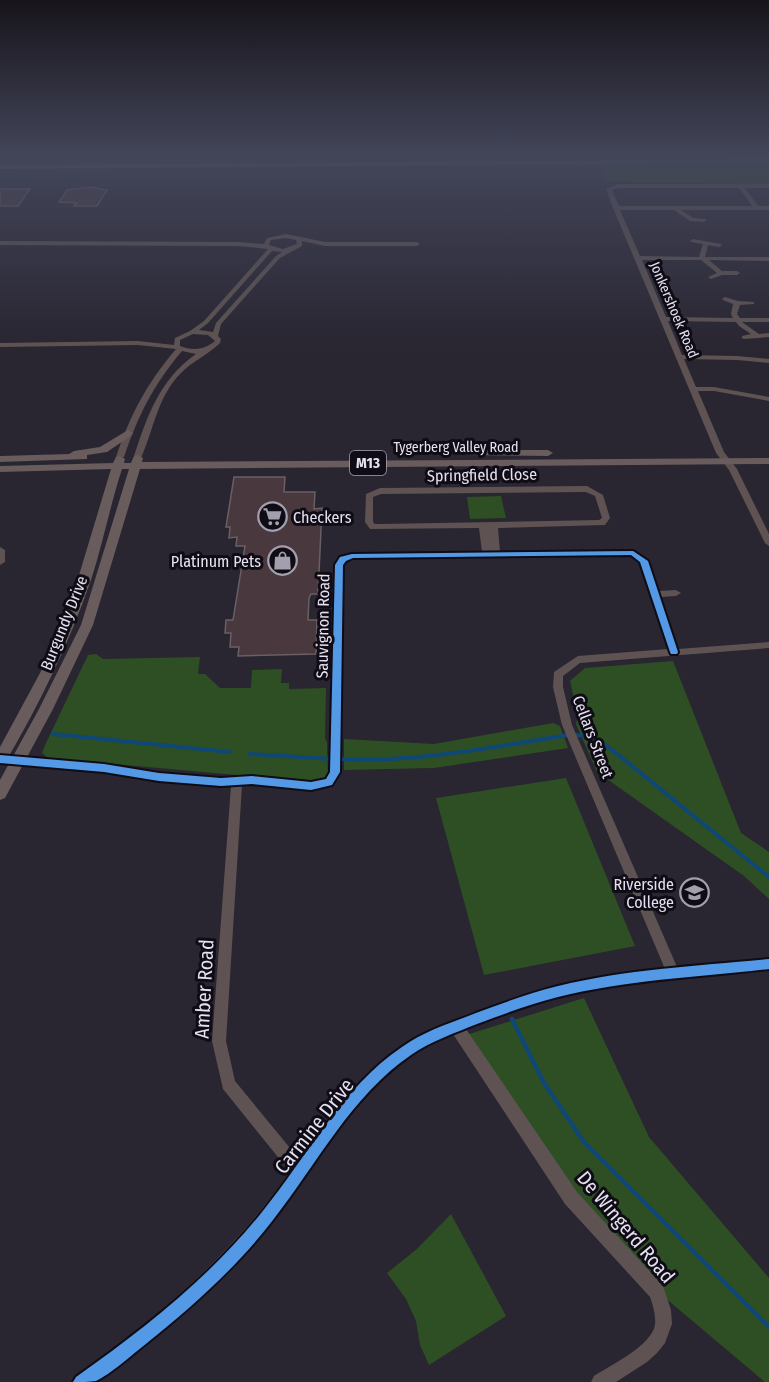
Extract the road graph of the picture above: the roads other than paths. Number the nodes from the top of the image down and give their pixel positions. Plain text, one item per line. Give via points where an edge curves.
1 (621, 219) edge
2 (692, 220) joint
3 (704, 220) dead end
4 (684, 223) dead end
5 (298, 239) junction
6 (693, 241) dead end
7 (0, 243) edge
8 (325, 244) junction
9 (417, 244) dead end
10 (269, 245) junction
11 (705, 245) junction
12 (719, 245) dead end
13 (294, 249) junction
14 (638, 258) junction
15 (702, 258) junction
16 (769, 259) edge
17 (721, 273) junction
18 (737, 273) dead end
19 (711, 278) dead end
20 (725, 299) dead end
21 (737, 303) junction
22 (752, 303) dead end
23 (663, 319) junction
24 (737, 320) junction
25 (769, 320) edge
26 (192, 332) junction
27 (756, 335) junction
28 (769, 335) edge
29 (180, 336) junction
30 (215, 336) junction
31 (744, 337) dead end
32 (138, 343) junction
33 (0, 345) edge
34 (178, 348) junction
35 (204, 351) junction
36 (680, 357) junction
37 (769, 362) edge
38 (693, 389) junction
39 (769, 399) edge
40 (128, 433) junction
41 (769, 452) edge
42 (724, 457) junction
43 (13, 458) junction
44 (0, 459) edge
45 (119, 461) junction
46 (137, 461) junction
47 (769, 461) edge
48 (0, 469) edge
49 (488, 526) junction
50 (769, 543) edge
51 (0, 550) edge
52 (491, 553) junction
53 (0, 562) edge
54 (676, 593) dead end
55 (655, 594) junction
56 (769, 645) edge
57 (674, 652) junction
58 (0, 759) edge
59 (19, 760) junction
60 (237, 781) junction
61 (0, 794) edge
62 (769, 964) edge
63 (674, 975) junction
64 (456, 1026) junction
65 (300, 1172) junction
66 (81, 1382) edge
67 (600, 1382) edge

1 - 14 street, Jonkershoek Road
2 - 3 street
2 - 4 street
5 - 8 street
5 - 10 street via 281,236
5 - 13 street via 301,243
6 - 11 street
7 - 10 street
8 - 9 street
8 - 13 street
10 - 13 street
10 - 26 street via 206,322
11 - 12 street
11 - 15 street
13 - 30 street via 278,257 218,324
14 - 15 street
14 - 23 street, Jonkershoek Road
15 - 16 street
15 - 17 street
17 - 18 street
17 - 19 street
20 - 21 street
21 - 22 street
21 - 24 street
23 - 24 street
23 - 36 street, Jonkershoek Road
24 - 25 street
24 - 27 street
26 - 29 street
26 - 30 street
27 - 28 street
27 - 31 street
29 - 32 street
29 - 34 street via 175,343
30 - 35 street via 215,346
32 - 33 street
32 - 34 street
34 - 35 street
34 - 40 street via 150,384
35 - 46 street via 180,368 162,393
36 - 37 street
36 - 38 street, Jonkershoek Road
38 - 39 street
38 - 42 street, Jonkershoek Road
40 - 43 main road via 112,445 91,452
40 - 45 street
41 - 42 main road, Tygerberg Valley Road / M13
42 - 46 main road, Tygerberg Valley Road / M13
42 - 47 main road, Tygerberg Valley Road / M13
42 - 50 street
43 - 44 main road, Tygerberg Valley Road / M13
43 - 45 main road, Tygerberg Valley Road / M13
45 - 46 main road, Tygerberg Valley Road / M13
45 - 48 main road, Tygerberg Valley Road / M13
45 - 58 main road, Burgundy Drive via 70,623
46 - 59 main road, Burgundy Drive via 87,625
49 - 49 street, Springfield Close via 596,524 606,518 597,493 587,489 380,491 369,496 369,522 376,527
49 - 52 street
51 - 53 street
52 - 55 street, Sauvignon Road via 630,552 644,561
52 - 60 street, Sauvignon Road via 357,555 341,561 335,772 329,782 316,786
54 - 55 street
55 - 57 street, Sauvignon Road
56 - 57 street, Cellars Street
57 - 63 street, Cellars Street via 587,659 572,663 558,675 557,681 567,725
58 - 59 street, Sauvignon Road
59 - 60 street, Sauvignon Road via 159,777
59 - 61 main road, Burgundy Drive
60 - 65 street, Amber Road via 219,1041 228,1084
62 - 63 street, Carmine Drive
63 - 64 street, Carmine Drive via 567,990
64 - 65 street, Carmine Drive via 405,1051 383,1071 337,1120
64 - 67 street, De Wingerd Road via 570,1198 662,1302 664,1329 658,1341
65 - 66 street, Carmine Drive via 228,1260 148,1334

